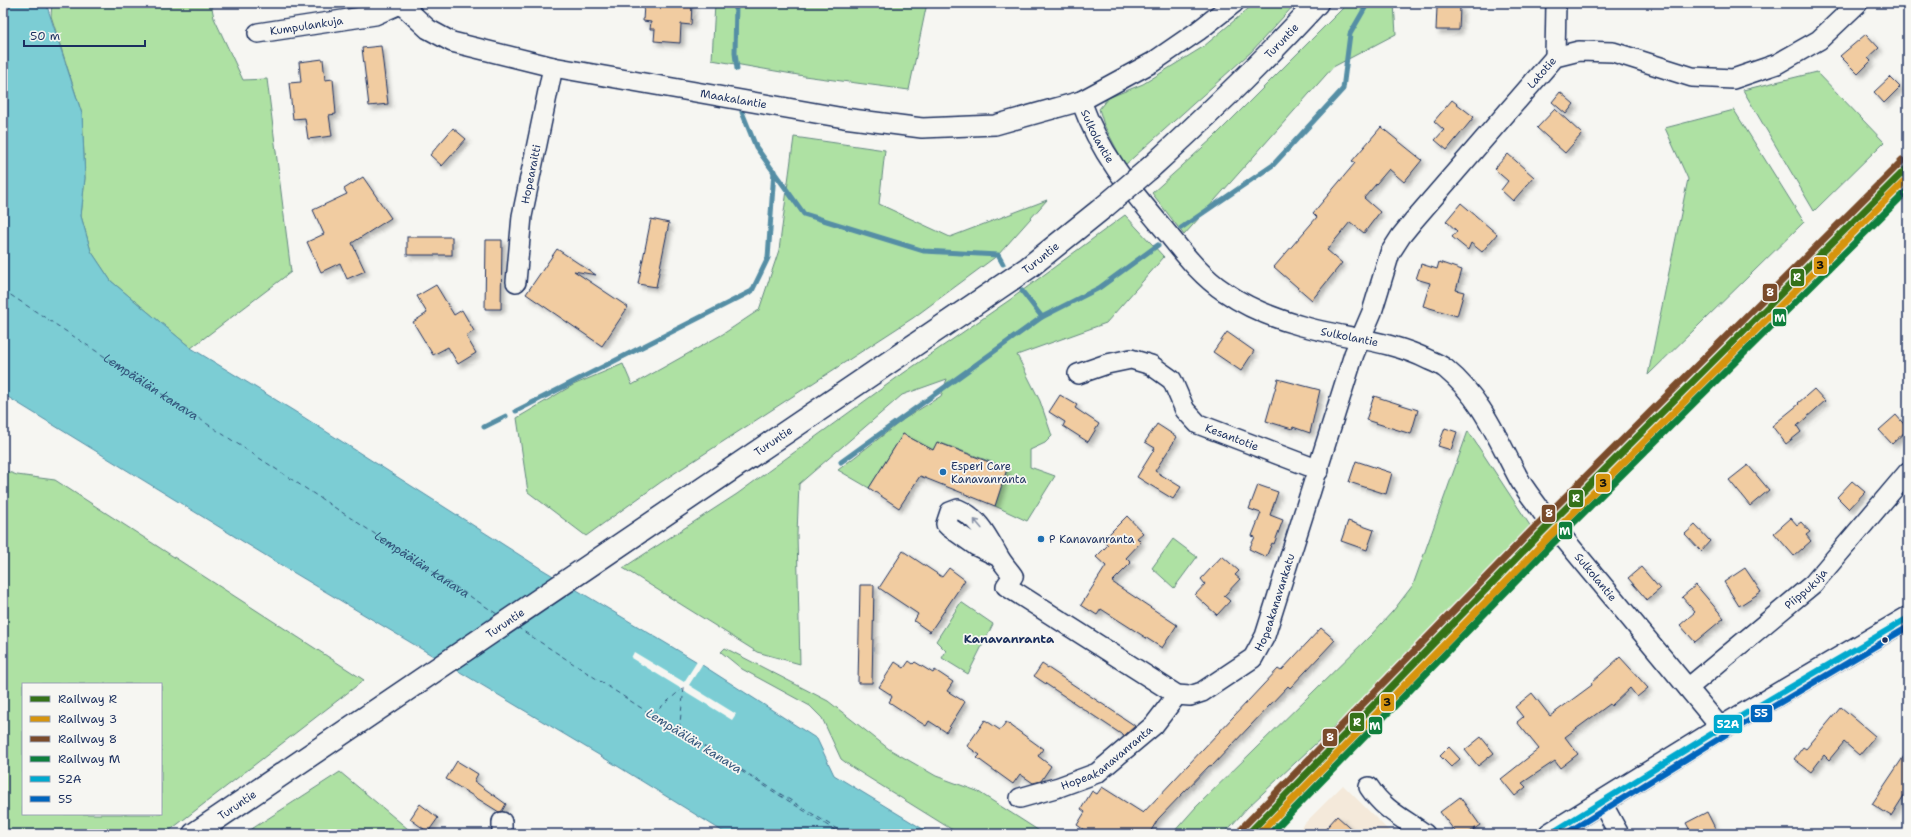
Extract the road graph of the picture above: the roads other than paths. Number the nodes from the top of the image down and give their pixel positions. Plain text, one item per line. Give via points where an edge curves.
1 (1234, 3) edge
2 (1317, 3) edge
3 (1556, 3) edge
4 (1858, 3) edge
5 (400, 4) edge
6 (258, 33) dead end
7 (1555, 57) junction
8 (553, 67) junction
9 (1081, 101) junction
10 (516, 282) dead end
11 (1361, 339) junction
12 (1078, 374) dead end
13 (1319, 470) junction
14 (1908, 472) edge
15 (999, 557) dead end
16 (1908, 618) edge
17 (1688, 688) junction
18 (1177, 695) junction
19 (1721, 728) junction
20 (1369, 787) dead end
21 (1020, 798) dead end
22 (1602, 803) junction
23 (194, 834) edge
24 (1424, 834) edge
25 (1550, 834) edge
26 (1619, 834) edge

1 - 9 street, Sulkolantie via 1153,62
2 - 23 main road, Turuntie, bridge via 1205,118 1104,207 1028,268
3 - 7 street
4 - 7 street, Latotie via 1819,40 1777,64 1733,79 1692,77 1613,52 1579,51
5 - 6 street, Kumpulankuja via 375,15
5 - 8 street, Maakalantie via 428,29 452,42
7 - 11 street, Latotie via 1401,236 1390,253
8 - 9 street, Maakalantie via 844,118 922,128 996,125
8 - 10 street, Hopearaitti via 522,216
9 - 11 street, Sulkolantie via 1108,159 1203,275 1246,305 1302,326
11 - 13 street, Hopeakanavankatu via 1354,354
11 - 17 street, Sulkolantie via 1418,354 1438,364 1473,395 1491,423 1518,478 1542,512
12 - 13 street, Kesantotie via 1131,359 1151,365 1172,380 1185,410 1198,424
13 - 18 street, Hopeakanavankatu via 1266,636 1253,658 1202,692 1190,696
14 - 17 street, Piippukuja via 1813,584
15 - 18 street via 1013,576 1006,586
16 - 19 main road
17 - 19 street, Sulkolantie
18 - 21 street, Hopeakanavanranta via 1154,725 1097,773
19 - 22 main road
20 - 24 street via 1393,814
22 - 25 main road
22 - 26 street

